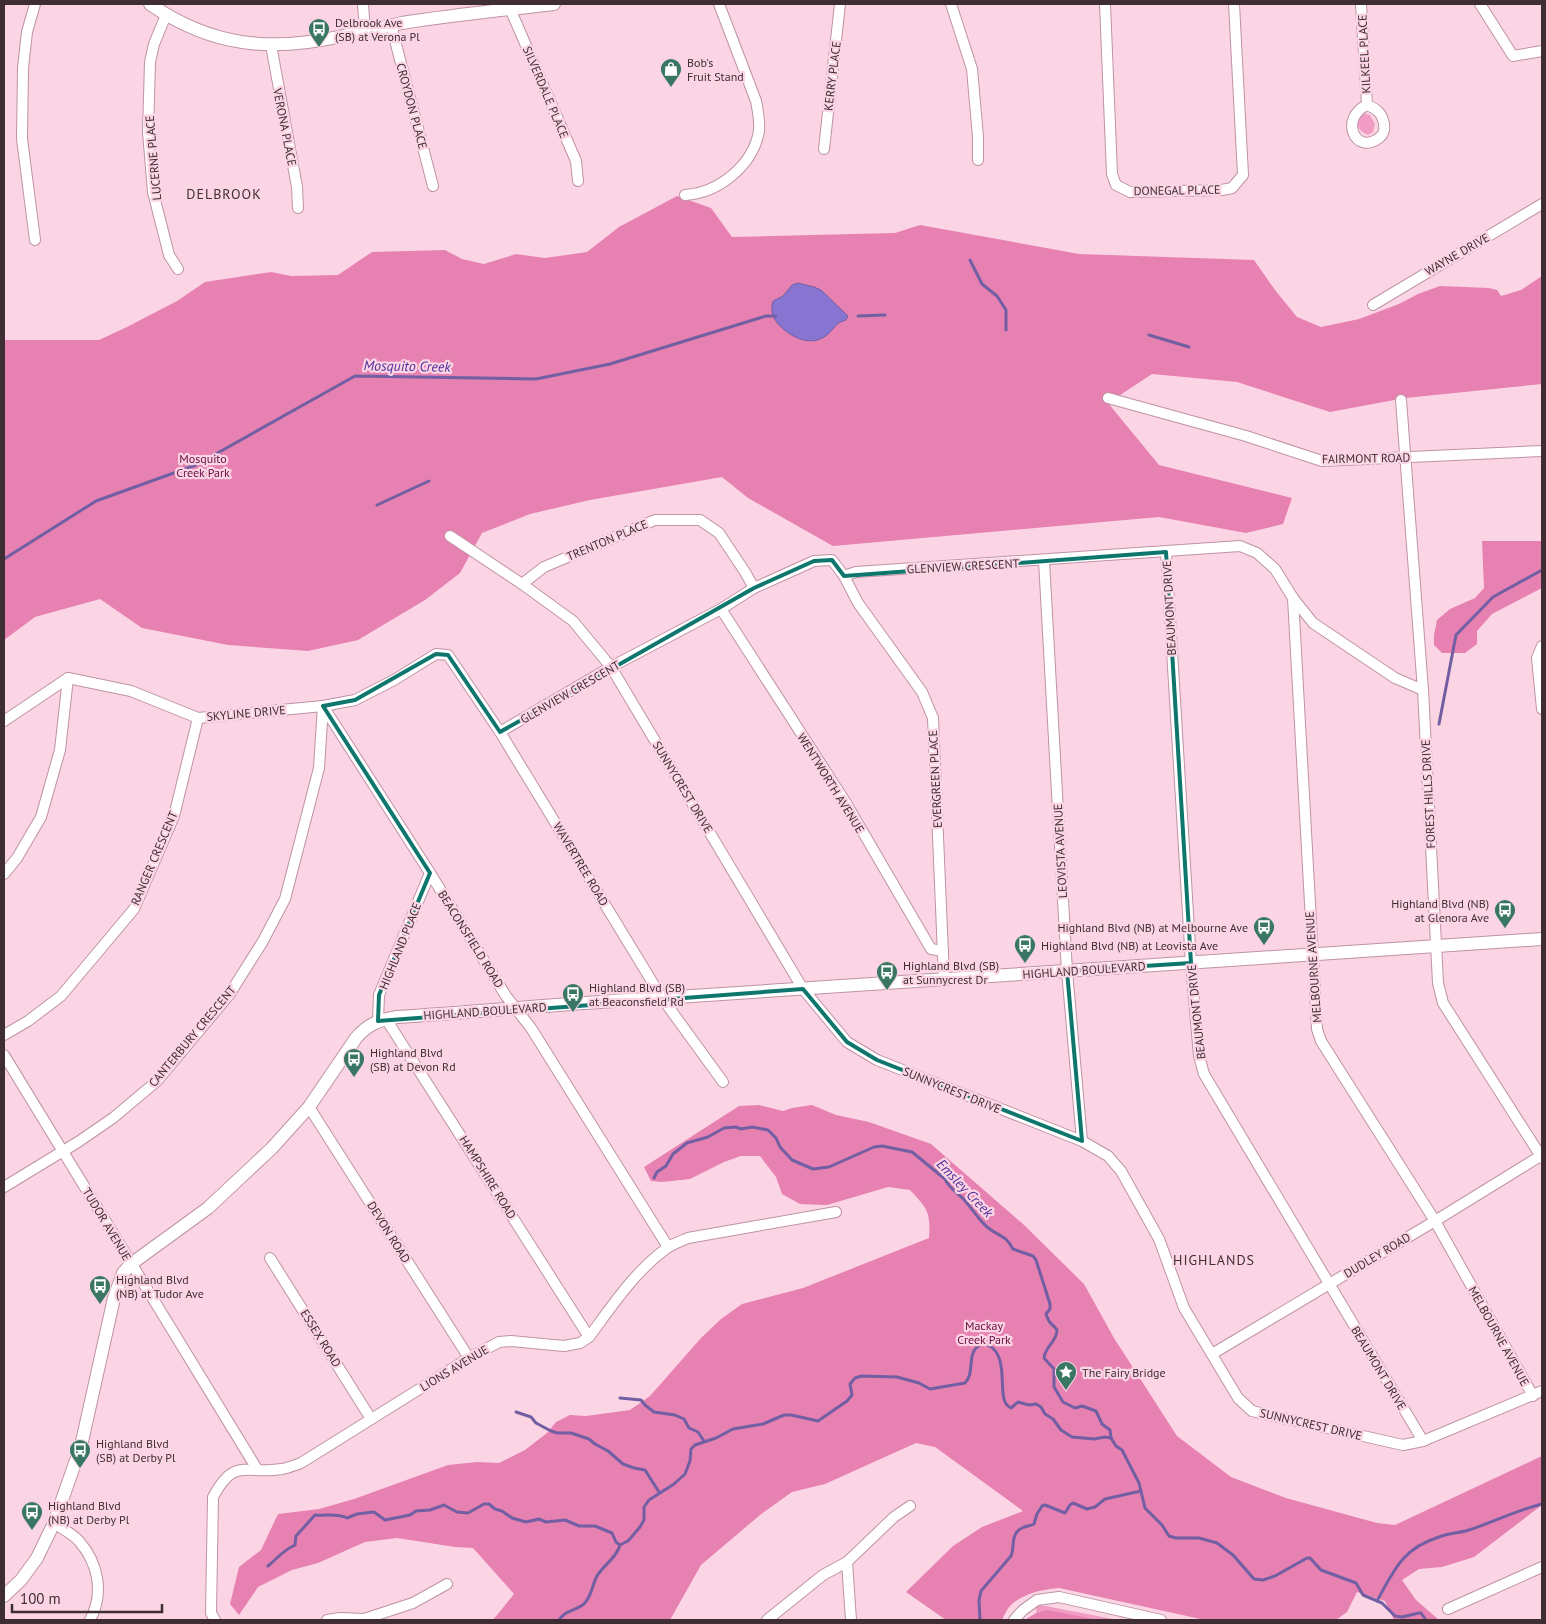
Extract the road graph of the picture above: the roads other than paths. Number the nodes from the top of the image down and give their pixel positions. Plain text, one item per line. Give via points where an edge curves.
1 (35, 4) edge
2 (150, 4) edge
3 (363, 4) edge
4 (554, 4) edge
5 (719, 4) edge
6 (840, 4) edge
7 (951, 4) edge
8 (1105, 4) edge
9 (1234, 4) edge
10 (1361, 4) edge
11 (1480, 4) edge
12 (509, 6) edge
13 (166, 15) junction
14 (391, 25) junction
15 (365, 31) junction
16 (271, 45) junction
17 (1542, 51) edge
18 (1367, 105) dead end
19 (824, 149) dead end
20 (978, 160) dead end
21 (578, 181) dead end
22 (433, 186) dead end
23 (685, 195) dead end
24 (1542, 204) edge
25 (298, 208) dead end
26 (35, 240) dead end
27 (178, 269) dead end
28 (1373, 305) dead end
29 (1108, 398) dead end
30 (1401, 400) dead end
31 (1542, 451) edge
32 (1406, 458) junction
33 (450, 536) dead end
34 (1166, 552) junction
35 (1044, 561) junction
36 (844, 576) junction
37 (522, 584) junction
38 (754, 588) junction
39 (1293, 598) junction
40 (721, 609) junction
41 (1542, 646) edge
42 (436, 654) joint
43 (611, 667) junction
44 (68, 678) junction
45 (1423, 690) junction
46 (1541, 695) edge
47 (323, 706) junction
48 (1542, 709) edge
49 (198, 718) junction
50 (4, 722) edge
51 (500, 732) junction
52 (430, 873) junction
53 (4, 874) edge
54 (1542, 939) edge
55 (1436, 946) junction
56 (943, 951) junction
57 (1312, 956) junction
58 (1191, 963) junction
59 (1067, 971) junction
60 (944, 978) junction
61 (803, 989) junction
62 (662, 998) junction
63 (516, 1009) junction
64 (382, 1020) junction
65 (4, 1035) edge
66 (4, 1055) edge
67 (723, 1082) dead end
68 (309, 1107) junction
69 (1082, 1141) junction
70 (62, 1151) junction
71 (1542, 1156) edge
72 (4, 1187) edge
73 (836, 1212) dead end
74 (1435, 1221) junction
75 (668, 1247) junction
76 (270, 1258) dead end
77 (131, 1264) junction
78 (1329, 1284) junction
79 (589, 1336) junction
80 (1212, 1354) junction
81 (469, 1358) junction
82 (1538, 1393) edge
83 (372, 1419) junction
84 (1423, 1442) junction
85 (257, 1469) junction
86 (910, 1506) dead end
87 (54, 1523) junction
88 (847, 1562) junction
89 (1542, 1567) edge
90 (448, 1584) dead end
91 (4, 1596) edge
92 (1448, 1609) dead end
93 (90, 1620) edge
94 (215, 1620) edge
95 (327, 1620) edge
96 (364, 1620) edge
97 (767, 1620) edge
98 (851, 1620) edge
99 (1014, 1620) edge
100 (1161, 1620) edge

1 - 26 street via 27,32 23,68 22,139
2 - 13 street
3 - 15 street
4 - 12 street
5 - 23 street via 756,101 759,132 752,150 734,174 718,186
6 - 19 street, KERRY PLACE
7 - 20 street via 972,70
8 - 9 street, DONEGAL PLACE via 1112,174 1116,185 1130,192 1222,190 1232,188 1243,175
10 - 18 street, KILKEEL PLACE
11 - 17 street via 1513,56
12 - 14 street
12 - 21 street, SILVERDALE PLACE via 576,161
13 - 16 street via 216,37 244,44
13 - 27 street, LUCERNE PLACE via 150,62 148,132 153,192 169,255
14 - 15 street
14 - 22 street, CROYDON PLACE
15 - 16 street
16 - 25 street, VERONA PLACE
24 - 28 street, WAYNE DRIVE
29 - 32 street, FAIRMONT ROAD via 1246,436 1322,461
30 - 32 street, FOREST HILLS DRIVE
31 - 32 street, FAIRMONT ROAD
32 - 45 street, FOREST HILLS DRIVE
33 - 37 street, SUNNYCREST DRIVE
34 - 35 street, GLENVIEW CRESCENT
34 - 39 street, GLENVIEW CRESCENT via 1240,546 1257,553 1275,569
34 - 58 street, BEAUMONT DRIVE
35 - 36 street, GLENVIEW CRESCENT via 856,572
35 - 59 street, LEOVISTA AVENUE
36 - 38 street, GLENVIEW CRESCENT via 832,560 814,561
36 - 56 street, EVERGREEN PLACE via 858,603 922,692 933,718
37 - 38 street, TRENTON PLACE via 544,567 655,520 700,520 719,533
37 - 43 street, SUNNYCREST DRIVE via 574,621
38 - 40 street, GLENVIEW CRESCENT
39 - 45 street, GLENVIEW CRESCENT via 1314,623 1395,678
39 - 57 street, MELBOURNE AVENUE
40 - 43 street, GLENVIEW CRESCENT
40 - 56 street, WENTWORTH AVENUE via 846,803 931,949
41 - 46 street via 1537,658
42 - 47 street, SKYLINE DRIVE via 355,700
42 - 51 street, WAVERTREE ROAD via 448,655
43 - 51 street, GLENVIEW CRESCENT
43 - 61 street, SUNNYCREST DRIVE
44 - 49 street, SKYLINE DRIVE via 131,691
44 - 50 street
44 - 53 street via 60,750 41,817
45 - 55 street, FOREST HILLS DRIVE
46 - 48 street
47 - 49 street, SKYLINE DRIVE
47 - 52 street, BEACONSFIELD ROAD
47 - 70 street, CANTERBURY CRESCENT via 319,768 298,853 285,899 263,941 229,995 157,1081 113,1118
49 - 65 street, RANGER CRESCENT via 174,816 134,909 62,996
51 - 62 street, WAVERTREE ROAD
52 - 63 street, BEACONSFIELD ROAD
52 - 64 street, HIGHLAND PLACE via 379,996
54 - 55 street, HIGHLAND BOULEVARD
55 - 57 street, HIGHLAND BOULEVARD
55 - 71 street, FOREST HILLS DRIVE via 1438,983 1443,1003
56 - 60 street, EVERGREEN PLACE
57 - 58 street, HIGHLAND BOULEVARD
57 - 74 street, MELBOURNE AVENUE via 1317,1029 1321,1041
58 - 59 street, HIGHLAND BOULEVARD
58 - 78 street, BEAUMONT DRIVE via 1199,1056 1204,1074
59 - 60 street, HIGHLAND BOULEVARD
59 - 69 street, LEOVISTA AVENUE
60 - 61 street, HIGHLAND BOULEVARD
61 - 62 street, HIGHLAND BOULEVARD
61 - 69 street, SUNNYCREST DRIVE via 847,1042 877,1060
62 - 63 street, HIGHLAND BOULEVARD
62 - 67 street, WAVERTREE ROAD
63 - 64 street, HIGHLAND BOULEVARD
63 - 75 street, BEACONSFIELD ROAD
64 - 68 street via 364,1029 356,1038
64 - 79 street, HAMPSHIRE ROAD via 402,1042
66 - 70 street, TUDOR AVENUE
68 - 77 street via 272,1148 208,1208
68 - 81 street, DEVON ROAD
69 - 80 street, SUNNYCREST DRIVE via 1108,1156 1121,1171 1159,1238 1184,1308
70 - 72 street, CANTERBURY CRESCENT
70 - 77 street, TUDOR AVENUE
71 - 74 street, DUDLEY ROAD
73 - 75 street, LIONS AVENUE via 688,1238
74 - 78 street, DUDLEY ROAD
74 - 82 street, MELBOURNE AVENUE
75 - 79 street, LIONS AVENUE via 632,1281
76 - 83 street, ESSEX ROAD
77 - 85 street, TUDOR AVENUE
77 - 87 street via 123,1273 114,1298 81,1446
78 - 80 street, DUDLEY ROAD
78 - 84 street, BEAUMONT DRIVE
79 - 81 street, LIONS AVENUE via 564,1346 499,1342
80 - 84 street, SUNNYCREST DRIVE via 1238,1398 1252,1411 1403,1445
81 - 83 street, LIONS AVENUE
82 - 84 street, SUNNYCREST DRIVE
83 - 85 street, LIONS AVENUE via 301,1463 281,1469
85 - 94 street, LIONS AVENUE via 241,1468 222,1481 213,1497 211,1613
86 - 88 street via 894,1516
87 - 91 street via 37,1558
87 - 93 street via 79,1541 96,1568 99,1586 95,1611
88 - 97 street via 823,1575
88 - 98 street
89 - 92 street
90 - 96 street via 413,1603
95 - 96 street
99 - 100 street via 1037,1600 1059,1596

